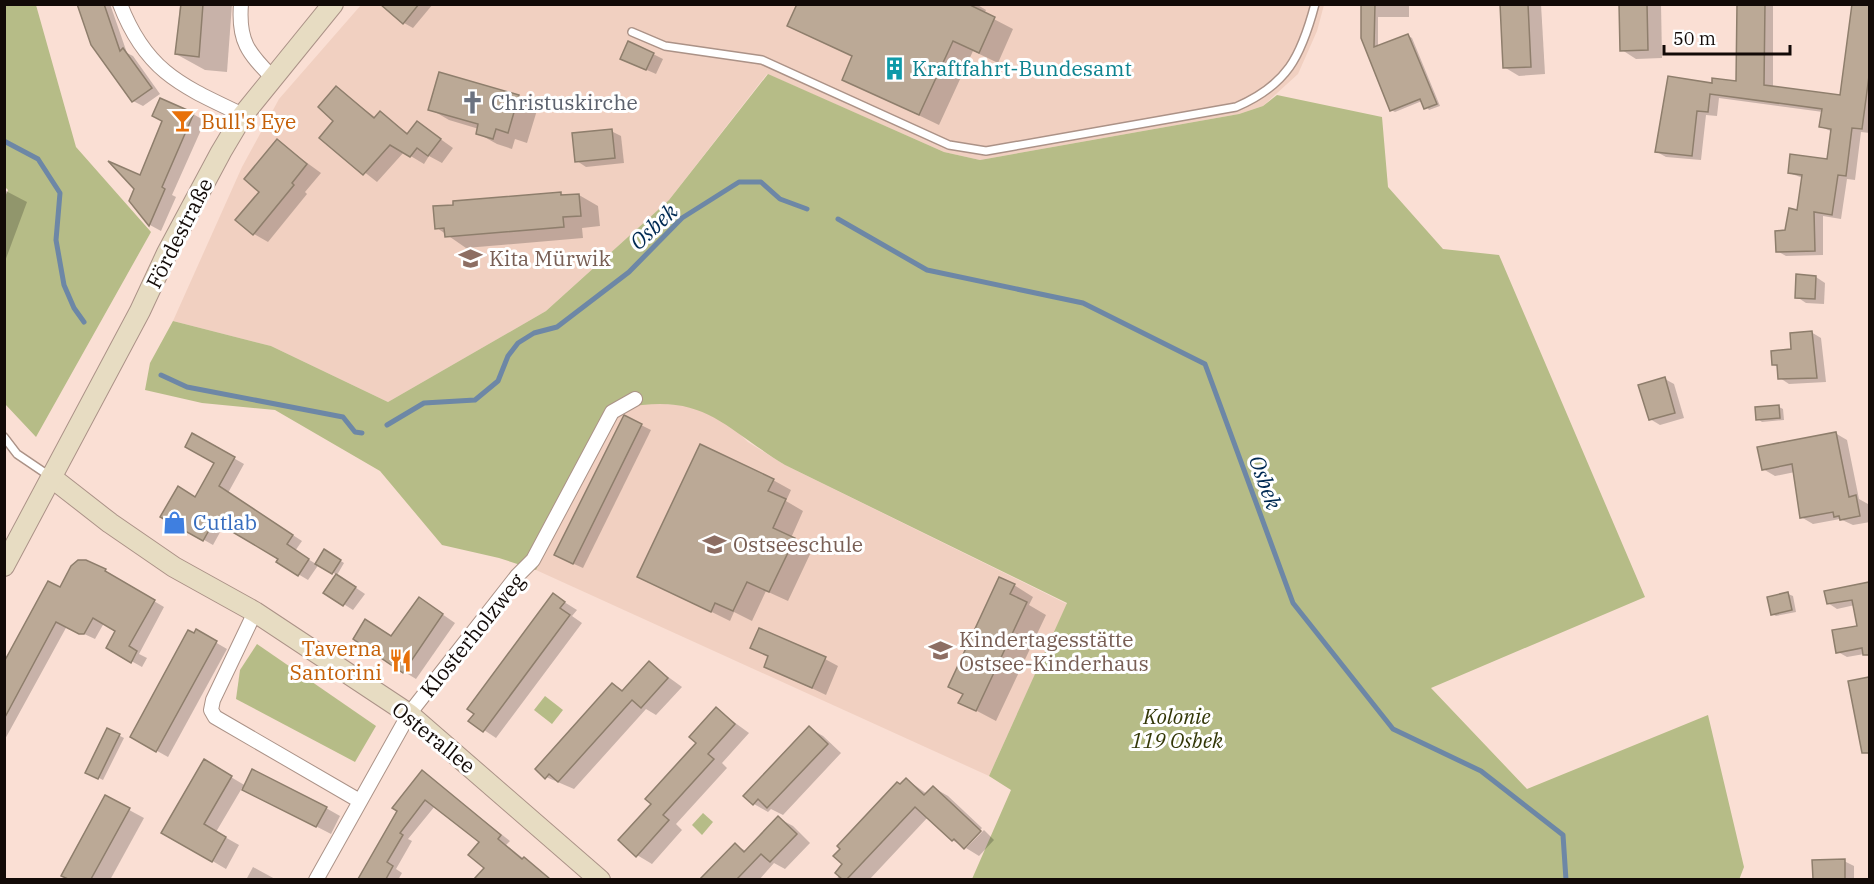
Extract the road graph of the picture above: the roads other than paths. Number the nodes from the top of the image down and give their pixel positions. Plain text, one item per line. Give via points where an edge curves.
1 (120, 4) edge
2 (241, 4) edge
3 (333, 4) edge
4 (1315, 4) edge
5 (632, 32) dead end
6 (273, 78) junction
7 (243, 115) junction
8 (635, 399) dead end
9 (4, 437) edge
10 (51, 477) junction
11 (4, 566) edge
12 (255, 612) junction
13 (409, 714) junction
14 (358, 800) junction
15 (316, 878) edge
16 (600, 879) edge

1 - 7 street via 129,28 148,58 178,84
2 - 6 street via 239,23 244,44
3 - 6 street, Fördestraße
4 - 5 lane via 1290,68 1277,84 1246,103 986,151 949,145 762,60 665,46
6 - 7 street, Fördestraße
7 - 10 street, Fördestraße
8 - 13 street, Klosterholzweg via 612,412 533,560
9 - 10 lane via 17,454
10 - 11 street, Fördestraße
10 - 12 street, Osterallee via 174,567
12 - 13 street, Osterallee
12 - 14 street via 211,710 215,717
13 - 14 street, Klosterholzweg
13 - 16 street, Osterallee
14 - 15 street, Klosterholzweg

